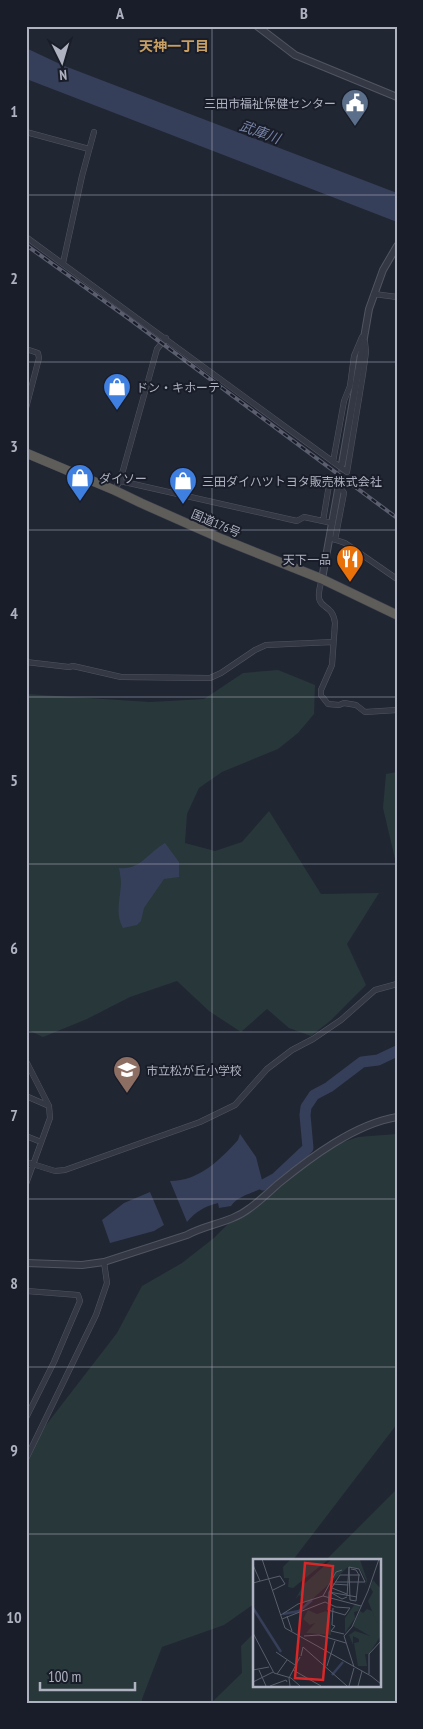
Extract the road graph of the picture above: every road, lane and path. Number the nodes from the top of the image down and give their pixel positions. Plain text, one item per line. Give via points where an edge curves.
1 (258, 26) edge
2 (397, 96) edge
3 (26, 132) edge
4 (94, 132) dead end
5 (89, 149) junction
6 (26, 237) edge
7 (397, 246) edge
8 (62, 264) junction
9 (374, 294) junction
10 (397, 298) edge
11 (364, 334) junction
12 (166, 338) junction
13 (26, 349) edge
14 (26, 408) edge
15 (26, 453) edge
16 (333, 462) junction
17 (342, 464) tunnel mouth
18 (120, 481) junction
19 (114, 490) junction
20 (338, 490) tunnel mouth
21 (323, 522) junction
22 (332, 523) junction
23 (332, 539) junction
24 (322, 579) junction
25 (397, 579) edge
26 (397, 615) edge
27 (333, 642) junction
28 (26, 662) edge
29 (397, 710) edge
30 (397, 984) edge
31 (26, 1061) edge
32 (26, 1096) edge
33 (50, 1106) junction
34 (397, 1117) edge
35 (26, 1136) edge
36 (41, 1142) junction
37 (26, 1162) edge
38 (33, 1165) junction
39 (26, 1184) edge
40 (104, 1262) junction
41 (26, 1263) edge
42 (26, 1290) edge
43 (26, 1307) edge
44 (26, 1418) edge
45 (26, 1459) edge

1 - 2 street via 294,55
3 - 5 street
4 - 5 street
5 - 8 street
6 - 8 street
7 - 9 street
8 - 12 street
9 - 10 street
9 - 11 street
11 - 16 street via 354,356
11 - 16 street via 366,352 347,472
11 - 17 street
12 - 16 street
12 - 18 street via 157,349
13 - 14 street via 38,353 39,358
15 - 19 highway, 国道176号
18 - 19 street
18 - 21 street via 297,521 304,518
19 - 24 highway, 国道176号
20 - 22 street
21 - 22 street
21 - 23 street via 329,485 333,484 344,493
22 - 23 street
23 - 24 street
23 - 25 street via 345,543
24 - 26 highway, 国道176号
24 - 27 street via 318,598 334,616
27 - 28 street via 266,646 210,678 122,676 73,666
27 - 29 street via 332,665 321,695 324,700 334,705 356,705 365,712
30 - 38 street via 375,990 341,1020 280,1059 235,1105 219,1114 65,1170 55,1171
31 - 33 street
32 - 33 street
33 - 36 street via 50,1118
34 - 40 street via 379,1120 345,1136 238,1216
35 - 36 street
36 - 38 street
37 - 38 street
38 - 39 street
40 - 41 street via 82,1265
40 - 45 street via 107,1283 96,1314
42 - 43 street
42 - 44 street via 78,1294 80,1300

